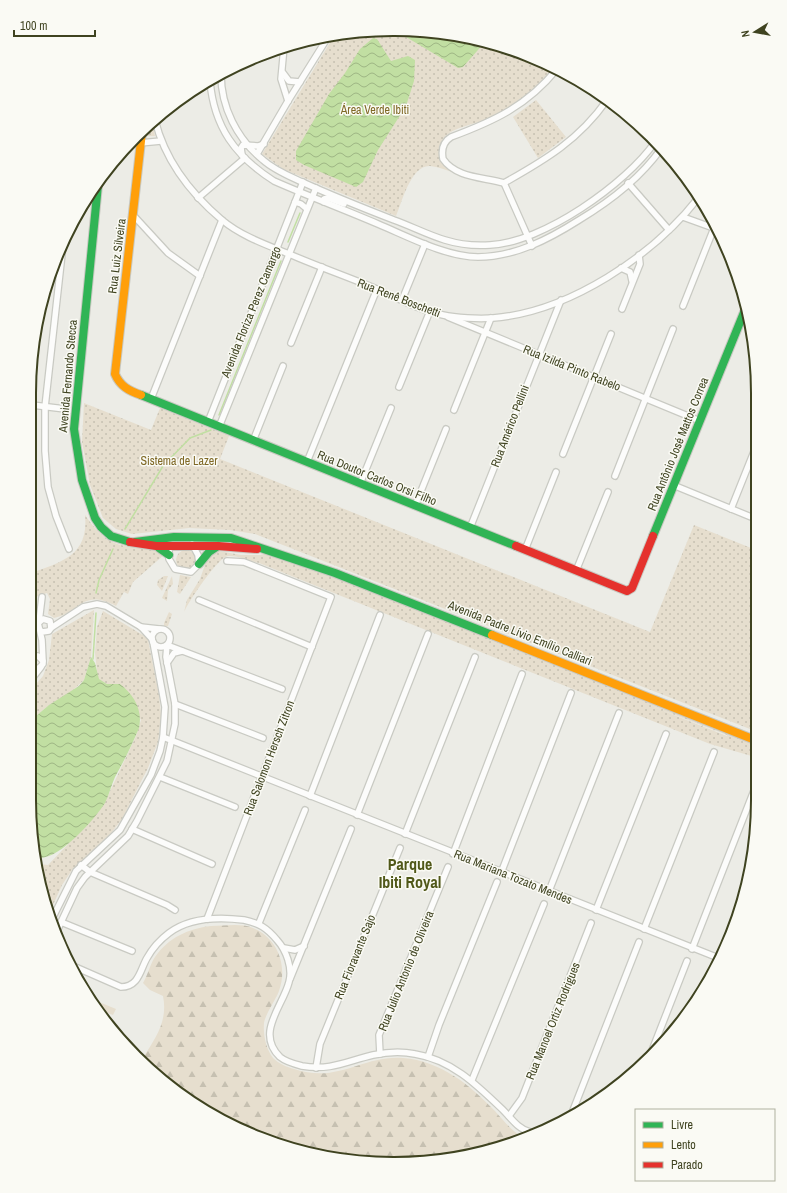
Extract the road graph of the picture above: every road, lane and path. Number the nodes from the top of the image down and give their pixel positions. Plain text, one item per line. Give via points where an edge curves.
1 (324, 43) edge
2 (283, 54) edge
3 (282, 69) junction
4 (553, 73) edge
5 (221, 81) edge
6 (300, 82) junction
7 (210, 87) edge
8 (288, 101) junction
9 (604, 105) edge
10 (157, 126) edge
11 (161, 141) junction
12 (140, 143) joint
13 (264, 144) junction
14 (250, 146) junction
15 (651, 147) edge
16 (658, 153) edge
17 (257, 154) junction
18 (243, 157) junction
19 (291, 177) junction
20 (303, 182) junction
21 (504, 183) junction
22 (628, 183) junction
23 (287, 187) junction
24 (316, 188) junction
25 (299, 192) junction
26 (97, 193) edge
27 (312, 197) junction
28 (198, 198) junction
29 (295, 202) junction
30 (324, 202) junction
31 (695, 202) edge
32 (363, 208) junction
33 (307, 209) junction
34 (134, 216) junction
35 (683, 217) junction
36 (222, 220) junction
37 (549, 226) junction
38 (709, 226) edge
39 (669, 230) junction
40 (540, 231) junction
41 (714, 235) edge
42 (526, 236) junction
43 (554, 236) junction
44 (544, 240) junction
45 (425, 244) junction
46 (532, 246) junction
47 (276, 249) junction
48 (289, 254) junction
49 (639, 255) junction
50 (61, 262) edge
51 (322, 267) junction
52 (622, 268) junction
53 (200, 276) junction
54 (632, 283) junction
55 (377, 290) junction
56 (402, 300) junction
57 (561, 300) junction
58 (683, 306) dead end
59 (543, 307) junction
60 (622, 309) dead end
61 (430, 311) junction
62 (444, 316) junction
63 (491, 318) junction
64 (743, 320) edge
65 (550, 323) junction
66 (673, 330) dead end
67 (485, 333) junction
68 (612, 334) dead end
69 (291, 343) dead end
70 (538, 354) junction
71 (283, 366) dead end
72 (594, 377) junction
73 (117, 382) joint
74 (399, 387) dead end
75 (646, 399) junction
76 (151, 400) junction
77 (36, 406) edge
78 (45, 407) junction
79 (391, 408) dead end
80 (65, 409) dead end
81 (454, 410) dead end
82 (700, 421) junction
83 (208, 422) junction
84 (220, 427) junction
85 (446, 429) dead end
86 (253, 440) junction
87 (563, 454) dead end
88 (751, 459) edge
89 (306, 462) junction
90 (556, 472) dead end
91 (615, 476) dead end
92 (360, 484) junction
93 (673, 485) junction
94 (608, 492) dead end
95 (415, 506) junction
96 (731, 509) junction
97 (751, 517) edge
98 (470, 528) junction
99 (174, 536) junction
100 (185, 536) junction
101 (134, 542) junction
102 (194, 546) junction
103 (218, 546) junction
104 (68, 549) dead end
105 (524, 550) junction
106 (168, 551) junction
107 (276, 551) junction
108 (227, 561) dead end
109 (199, 564) junction
110 (576, 571) junction
111 (630, 591) joint
112 (42, 597) dead end
113 (199, 600) dead end
114 (42, 609) junction
115 (380, 615) dead end
116 (48, 620) junction
117 (39, 622) junction
118 (58, 622) junction
119 (141, 627) junction
120 (51, 628) junction
121 (159, 629) junction
122 (40, 630) junction
123 (46, 632) junction
124 (428, 634) dead end
125 (153, 640) junction
126 (42, 643) junction
127 (168, 643) junction
128 (312, 646) junction
129 (184, 651) junction
130 (36, 652) edge
131 (36, 657) edge
132 (475, 657) dead end
133 (43, 661) junction
134 (167, 663) junction
135 (36, 666) edge
136 (41, 667) junction
137 (36, 673) edge
138 (522, 674) dead end
139 (282, 689) dead end
140 (571, 693) dead end
141 (175, 704) junction
142 (619, 713) dead end
143 (666, 734) dead end
144 (164, 737) junction
145 (263, 738) dead end
146 (751, 738) edge
147 (172, 741) junction
148 (714, 752) dead end
149 (160, 777) junction
150 (261, 777) junction
151 (310, 796) junction
152 (751, 798) edge
153 (235, 807) dead end
154 (305, 810) dead end
155 (357, 815) junction
156 (352, 828) dead end
157 (132, 829) junction
158 (405, 834) junction
159 (400, 848) dead end
160 (453, 854) junction
161 (212, 864) dead end
162 (82, 865) junction
163 (448, 867) dead end
164 (90, 872) junction
165 (501, 873) junction
166 (497, 882) dead end
167 (549, 891) junction
168 (544, 904) dead end
169 (175, 910) dead end
170 (596, 910) junction
171 (55, 913) edge
172 (207, 918) junction
173 (61, 922) junction
174 (259, 923) junction
175 (591, 923) dead end
176 (59, 926) edge
177 (644, 929) junction
178 (639, 942) dead end
179 (304, 946) junction
180 (284, 948) junction
181 (692, 949) junction
182 (132, 951) dead end
183 (714, 957) edge
184 (687, 961) dead end
185 (79, 969) edge
186 (289, 981) junction
187 (655, 1042) edge
188 (380, 1054) junction
189 (428, 1057) junction
190 (316, 1068) junction
191 (472, 1080) junction
192 (574, 1108) edge
193 (509, 1116) junction
194 (528, 1131) edge

1 - 6 street
2 - 3 street
3 - 6 street via 289,81
3 - 8 street
4 - 21 street via 536,92 505,115 452,137 442,147 443,159 453,170
5 - 14 street via 225,109 233,125
6 - 8 street
7 - 18 street via 218,122
8 - 13 street
9 - 21 street via 568,142 540,163
10 - 11 street, Rua Renê Boschetti
11 - 12 street
11 - 28 street, Rua Renê Boschetti via 174,166
12 - 34 street, Rua Luiz Silveira
13 - 14 street
13 - 17 street
14 - 17 street
14 - 18 street via 243,145 241,148
15 - 37 street via 613,185 579,210
16 - 22 street
17 - 19 street via 278,171
18 - 23 street via 257,171
18 - 28 street
19 - 20 street
19 - 23 street
20 - 24 street
20 - 25 street, Avenida Floriza Perez Camargo
21 - 42 street
22 - 39 street
22 - 43 street via 609,200
23 - 25 street
24 - 27 street, Avenida Floriza Perez Camargo
24 - 32 street
25 - 27 street
25 - 29 street, Avenida Floriza Perez Camargo
26 - 101 street, Avenida Fernando Stecca via 74,429 77,465 88,503 101,527 117,538
27 - 30 street
27 - 33 street, Avenida Floriza Perez Camargo
28 - 36 street, Rua Renê Boschetti
29 - 33 street
29 - 47 street, Avenida Floriza Perez Camargo
30 - 32 street via 324,199 328,198
30 - 45 street
31 - 35 street, Rua Renê Boschetti
32 - 42 street via 445,241 491,245
33 - 48 street, Avenida Floriza Perez Camargo
34 - 53 street via 168,253
34 - 73 street, Rua Luiz Silveira via 115,374
35 - 38 street
35 - 39 street, Rua Renê Boschetti
36 - 47 street, Rua Renê Boschetti
36 - 53 street
37 - 40 street
37 - 43 street
39 - 49 street, Rua Renê Boschetti
40 - 42 street
40 - 44 street
41 - 58 street
42 - 46 street
43 - 44 street
44 - 46 street
45 - 46 street via 439,250 477,257 500,255
45 - 56 street
47 - 48 street, Rua Renê Boschetti
47 - 83 street, Avenida Floriza Perez Camargo
48 - 51 street, Rua Renê Boschetti
48 - 84 street, Avenida Floriza Perez Camargo
49 - 52 street, Rua Renê Boschetti
49 - 54 street via 640,264
50 - 78 street
51 - 55 street, Rua Renê Boschetti
51 - 69 street
52 - 54 street via 630,272 633,277
52 - 57 street, Rua Renê Boschetti via 573,296
53 - 76 street
54 - 60 street
55 - 56 street, Rua Renê Boschetti
55 - 89 street
56 - 61 street, Rua Renê Boschetti
57 - 59 street, Rua Renê Boschetti
57 - 65 street, Rua Américo Pellini
59 - 63 street, Rua Renê Boschetti
59 - 65 street via 550,312
61 - 62 street, Rua Renê Boschetti
61 - 74 street
62 - 63 street, Rua Renê Boschetti
62 - 67 street, Rua Izilda Pinto Rabelo
63 - 67 street
64 - 82 street, Rua Antônio José Mattos Correa
65 - 70 street, Rua Américo Pellini
66 - 75 street
67 - 70 street, Rua Izilda Pinto Rabelo
67 - 81 street
68 - 72 street
70 - 72 street, Rua Izilda Pinto Rabelo
70 - 98 street, Rua Américo Pellini
71 - 86 street
72 - 75 street, Rua Izilda Pinto Rabelo
72 - 87 street
73 - 76 street, Rua Doutor Carlos Orsi Filho
75 - 82 street, Rua Izilda Pinto Rabelo
75 - 91 street
76 - 83 street, Rua Doutor Carlos Orsi Filho
77 - 78 street
78 - 80 street
78 - 104 street via 48,488
79 - 92 street
82 - 93 street, Rua Antônio José Mattos Correa
83 - 84 street, Rua Doutor Carlos Orsi Filho
84 - 86 street, Rua Doutor Carlos Orsi Filho
85 - 95 street
86 - 89 street, Rua Doutor Carlos Orsi Filho
88 - 96 street
89 - 92 street, Rua Doutor Carlos Orsi Filho
90 - 105 street
92 - 95 street, Rua Doutor Carlos Orsi Filho
93 - 96 street
93 - 111 street, Rua Antônio José Mattos Correa
94 - 110 street
95 - 98 street, Rua Doutor Carlos Orsi Filho
96 - 97 street
98 - 105 street, Rua Doutor Carlos Orsi Filho
99 - 100 street, Avenida Padre Lívio Emílio Calliari
99 - 101 street, Avenida Padre Lívio Emílio Calliari
99 - 106 street
100 - 102 street
100 - 107 street, Avenida Padre Lívio Emílio Calliari via 231,538
101 - 106 street, Avenida Fernando Stecca
102 - 103 street, Avenida Padre Lívio Emílio Calliari
102 - 106 street, Avenida Padre Lívio Emílio Calliari
102 - 109 street
103 - 107 street, Avenida Padre Lívio Emílio Calliari
103 - 109 street
105 - 110 street, Rua Doutor Carlos Orsi Filho
106 - 109 street via 175,569 191,572
107 - 146 street, Avenida Padre Lívio Emílio Calliari
108 - 128 street, Rua Salomon Hersch Zitron via 244,562 331,597
110 - 111 street, Rua Doutor Carlos Orsi Filho
112 - 114 street
113 - 128 street
114 - 116 street
114 - 117 street
115 - 151 street
116 - 117 street
116 - 118 street
116 - 120 street
117 - 122 street
118 - 119 street via 84,607 97,604 106,606
118 - 120 street
119 - 121 street
119 - 125 street
120 - 123 street
121 - 125 street via 154,633
121 - 127 street via 168,632
122 - 123 street
122 - 126 street
123 - 126 street
124 - 155 street
125 - 127 street via 161,647
125 - 144 street via 165,707
126 - 130 street
126 - 133 street
127 - 129 street
127 - 134 street
128 - 150 street, Rua Salomon Hersch Zitron
129 - 134 street via 174,653
129 - 139 street
131 - 133 street
132 - 158 street
133 - 136 street
134 - 141 street
135 - 136 street via 38,669
136 - 137 street
138 - 160 street
140 - 165 street
141 - 145 street
141 - 147 street
142 - 167 street
143 - 170 street
144 - 147 street, Rua Mariana Tozato Mendes
144 - 162 street via 151,774 120,830
147 - 149 street
147 - 150 street, Rua Mariana Tozato Mendes
148 - 177 street
149 - 153 street
149 - 157 street
150 - 151 street, Rua Mariana Tozato Mendes
150 - 172 street, Rua Salomon Hersch Zitron
151 - 155 street, Rua Mariana Tozato Mendes
152 - 181 street
154 - 174 street
155 - 158 street, Rua Mariana Tozato Mendes
156 - 179 street
157 - 161 street
157 - 164 street via 128,836
158 - 160 street, Rua Mariana Tozato Mendes
159 - 190 street, Rua Fioravante Sajo via 320,1044
160 - 165 street, Rua Mariana Tozato Mendes
162 - 164 street
162 - 171 street via 68,884
163 - 188 street, Rua Julio Antonio de Oliveira via 379,1035
164 - 169 street
164 - 173 street via 77,888
165 - 167 street, Rua Mariana Tozato Mendes
166 - 189 street
167 - 170 street, Rua Mariana Tozato Mendes
168 - 191 street
170 - 177 street, Rua Mariana Tozato Mendes
172 - 174 street
172 - 185 street via 185,924 170,932 147,957 139,976 130,986 121,987
173 - 176 street
173 - 182 street
174 - 180 street via 269,930
175 - 193 street, Rua Manoel Ortiz Rodrigues via 522,1098
177 - 181 street, Rua Mariana Tozato Mendes
178 - 192 street
179 - 180 street via 296,950
179 - 186 street
180 - 186 street via 289,964
181 - 183 street, Rua Mariana Tozato Mendes
184 - 187 street
186 - 190 street via 270,1024 272,1043 275,1051 287,1061
188 - 189 street via 406,1052
188 - 190 street via 330,1068
189 - 191 street via 449,1065
191 - 193 street
193 - 194 street via 518,1126

